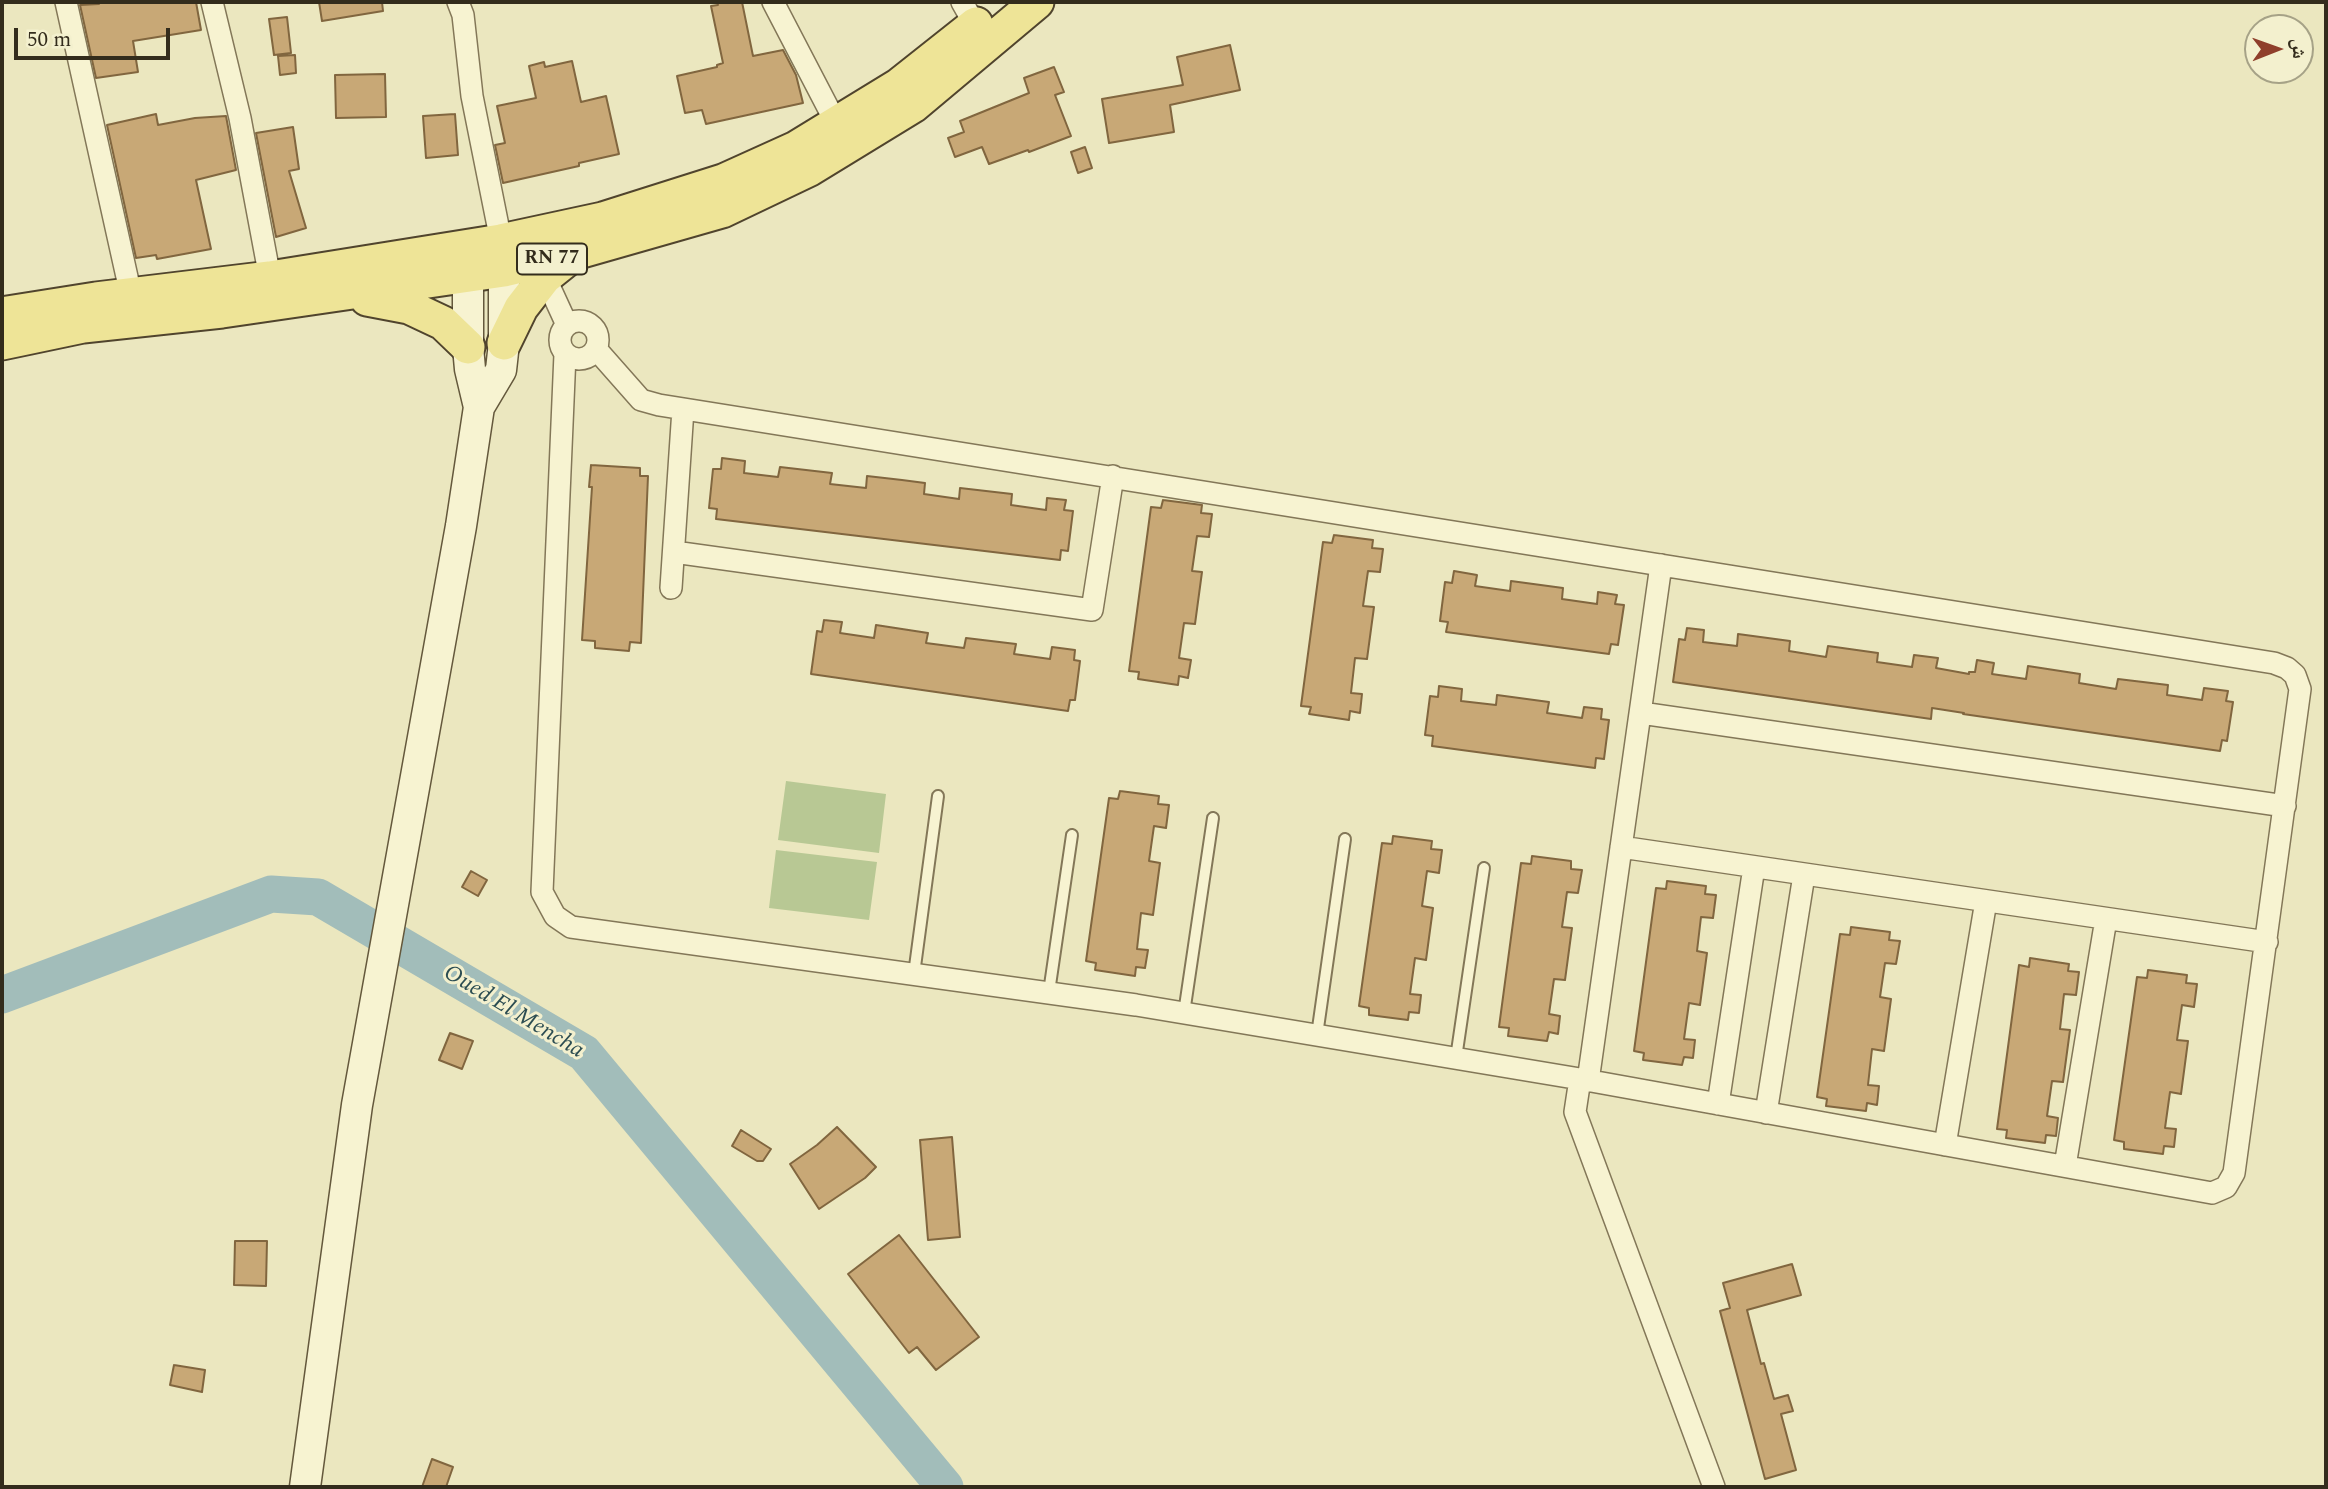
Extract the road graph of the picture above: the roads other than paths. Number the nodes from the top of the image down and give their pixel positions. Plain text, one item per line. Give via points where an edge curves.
1 (66, 2) edge
2 (212, 2) edge
3 (458, 2) edge
4 (773, 2) edge
5 (1002, 2) edge
6 (1037, 2) edge
7 (969, 13) edge
8 (836, 123) junction
9 (575, 253) junction
10 (502, 256) junction
11 (469, 261) junction
12 (545, 277) junction
13 (270, 278) junction
14 (341, 294) junction
15 (131, 295) junction
16 (2, 314) edge
17 (568, 325) junction
18 (504, 342) junction
19 (2, 343) edge
20 (468, 347) junction
21 (596, 349) junction
22 (565, 354) junction
23 (479, 407) junction
24 (683, 409) junction
25 (1113, 476) junction
26 (674, 552) junction
27 (1661, 565) junction
28 (671, 588) dead end
29 (1641, 713) junction
30 (938, 796) dead end
31 (2285, 806) junction
32 (1213, 818) dead end
33 (1072, 835) dead end
34 (1345, 839) dead end
35 (1621, 847) junction
36 (1754, 867) junction
37 (1484, 868) dead end
38 (1804, 874) junction
39 (1986, 901) junction
40 (2106, 919) junction
41 (2267, 943) junction
42 (914, 974) junction
43 (1049, 992) junction
44 (1184, 1013) junction
45 (1317, 1035) junction
46 (1456, 1058) junction
47 (1584, 1080) junction
48 (1718, 1104) junction
49 (1766, 1113) junction
50 (1945, 1145) junction
51 (2065, 1166) junction
52 (305, 1487) edge
53 (1714, 1487) edge

1 - 15 street
2 - 13 street via 240,118
3 - 10 street
4 - 8 street
5 - 7 main road, RN 77
6 - 9 main road, RN 77 via 913,106 810,169 722,211
7 - 8 main road, RN 77 via 899,85
8 - 10 main road, RN 77 via 796,148 723,181
9 - 10 main road, RN 77
9 - 12 main road
10 - 11 main road, RN 77
10 - 18 main road
11 - 13 main road, RN 77
11 - 14 main road, RN 77
11 - 20 main road
12 - 17 street
12 - 18 main road via 521,308
13 - 15 main road, RN 77
14 - 19 main road, RN 77 via 83,326
14 - 20 main road via 409,307 443,323
15 - 16 main road, RN 77
17 - 21 street via 580,321 592,326 598,337
17 - 22 street via 560,342
18 - 23 main road via 501,370
20 - 23 main road
21 - 22 street via 582,359
21 - 24 street via 641,400
22 - 42 street via 542,892 555,916 571,927
23 - 52 main road via 357,1105
24 - 25 street
24 - 26 street
25 - 26 street via 1092,610
25 - 27 street
26 - 28 street
27 - 29 street
27 - 31 street via 2287,668 2300,689
29 - 31 street
29 - 35 street
30 - 42 lane
31 - 41 street
32 - 44 lane
33 - 43 lane
34 - 45 lane
35 - 36 street
35 - 47 street
36 - 38 street
36 - 48 street
37 - 46 lane
38 - 39 street
38 - 49 street
39 - 40 street
39 - 50 street
40 - 41 street
40 - 51 street
41 - 51 street via 2234,1173 2226,1187 2212,1193
42 - 43 street
43 - 44 street
44 - 45 street
45 - 46 street
46 - 47 street
47 - 48 street
47 - 53 street via 1575,1112
48 - 49 street
49 - 50 street
50 - 51 street

